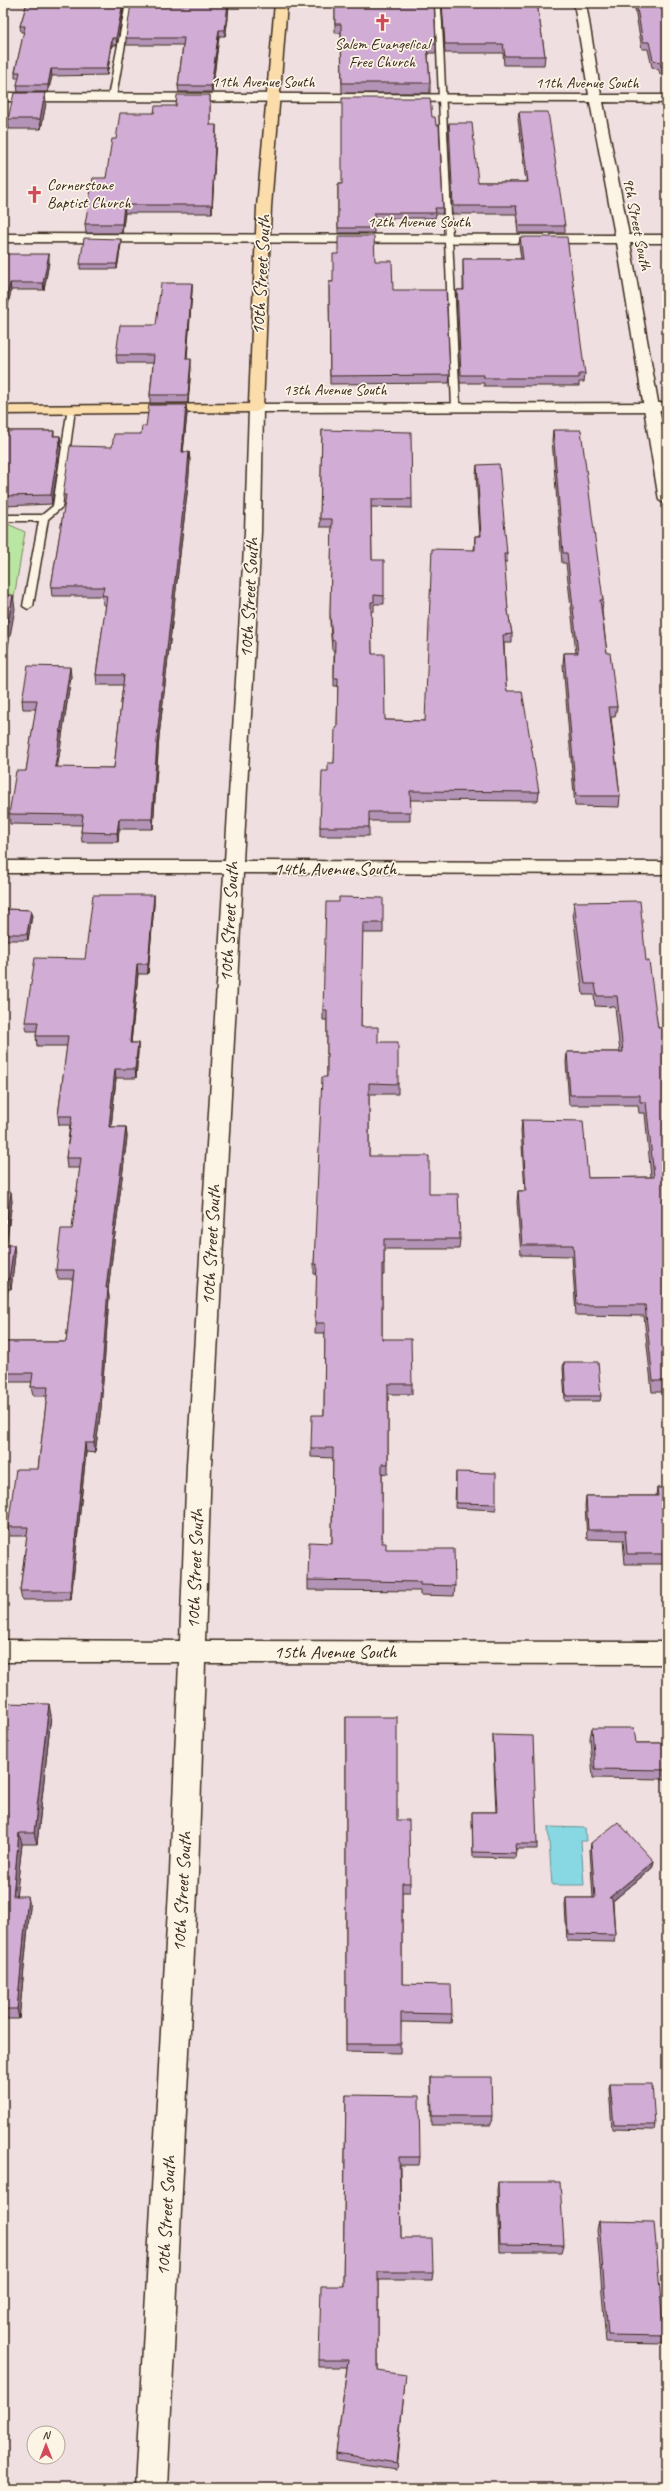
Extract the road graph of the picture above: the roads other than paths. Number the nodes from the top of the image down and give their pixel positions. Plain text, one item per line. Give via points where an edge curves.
1 (130, 3) edge
2 (281, 3) edge
3 (438, 3) edge
4 (580, 3) edge
5 (3, 97) edge
6 (112, 98) junction
7 (274, 98) junction
8 (442, 98) junction
9 (596, 99) junction
10 (667, 99) edge
11 (3, 238) edge
12 (622, 238) junction
13 (263, 239) junction
14 (447, 239) junction
15 (667, 239) edge
16 (456, 407) junction
17 (652, 407) junction
18 (667, 407) edge
19 (256, 408) junction
20 (71, 409) junction
21 (3, 410) edge
22 (667, 500) edge
23 (3, 518) edge
24 (44, 518) junction
25 (28, 606) dead end
26 (3, 867) edge
27 (232, 868) junction
28 (667, 868) edge
29 (3, 1651) edge
30 (192, 1652) junction
31 (667, 1654) edge
32 (151, 2488) edge

1 - 6 lane
2 - 7 main road, 10th Street South
3 - 8 lane
4 - 9 street, 9th Street South
5 - 6 street, 11th Avenue South
6 - 7 street, 11th Avenue South
7 - 8 street, 11th Avenue South
7 - 13 main road, 10th Street South
8 - 9 street, 11th Avenue South
8 - 14 lane
9 - 10 street, 11th Avenue South
9 - 12 street, 9th Street South
11 - 13 street, 12th Avenue South
12 - 14 street, 12th Avenue South
12 - 15 street, 12th Avenue South
12 - 17 street, 9th Street South
13 - 14 street, 12th Avenue South
13 - 19 main road, 10th Street South
14 - 16 lane
16 - 17 street, 13th Avenue South
16 - 19 street, 13th Avenue South
17 - 18 street, 13th Avenue South
17 - 22 street, 9th Street South
19 - 20 main road, 13th Avenue South
19 - 27 street, 10th Street South via 253,540
20 - 21 main road, 13th Avenue South
20 - 24 lane via 57,507
23 - 24 lane
24 - 25 lane
26 - 27 street, 14th Avenue South
27 - 28 street, 14th Avenue South
27 - 30 street, 10th Street South via 199,1457
29 - 30 street, 15th Avenue South
30 - 31 street, 15th Avenue South
30 - 32 street, 10th Street South via 184,1873

